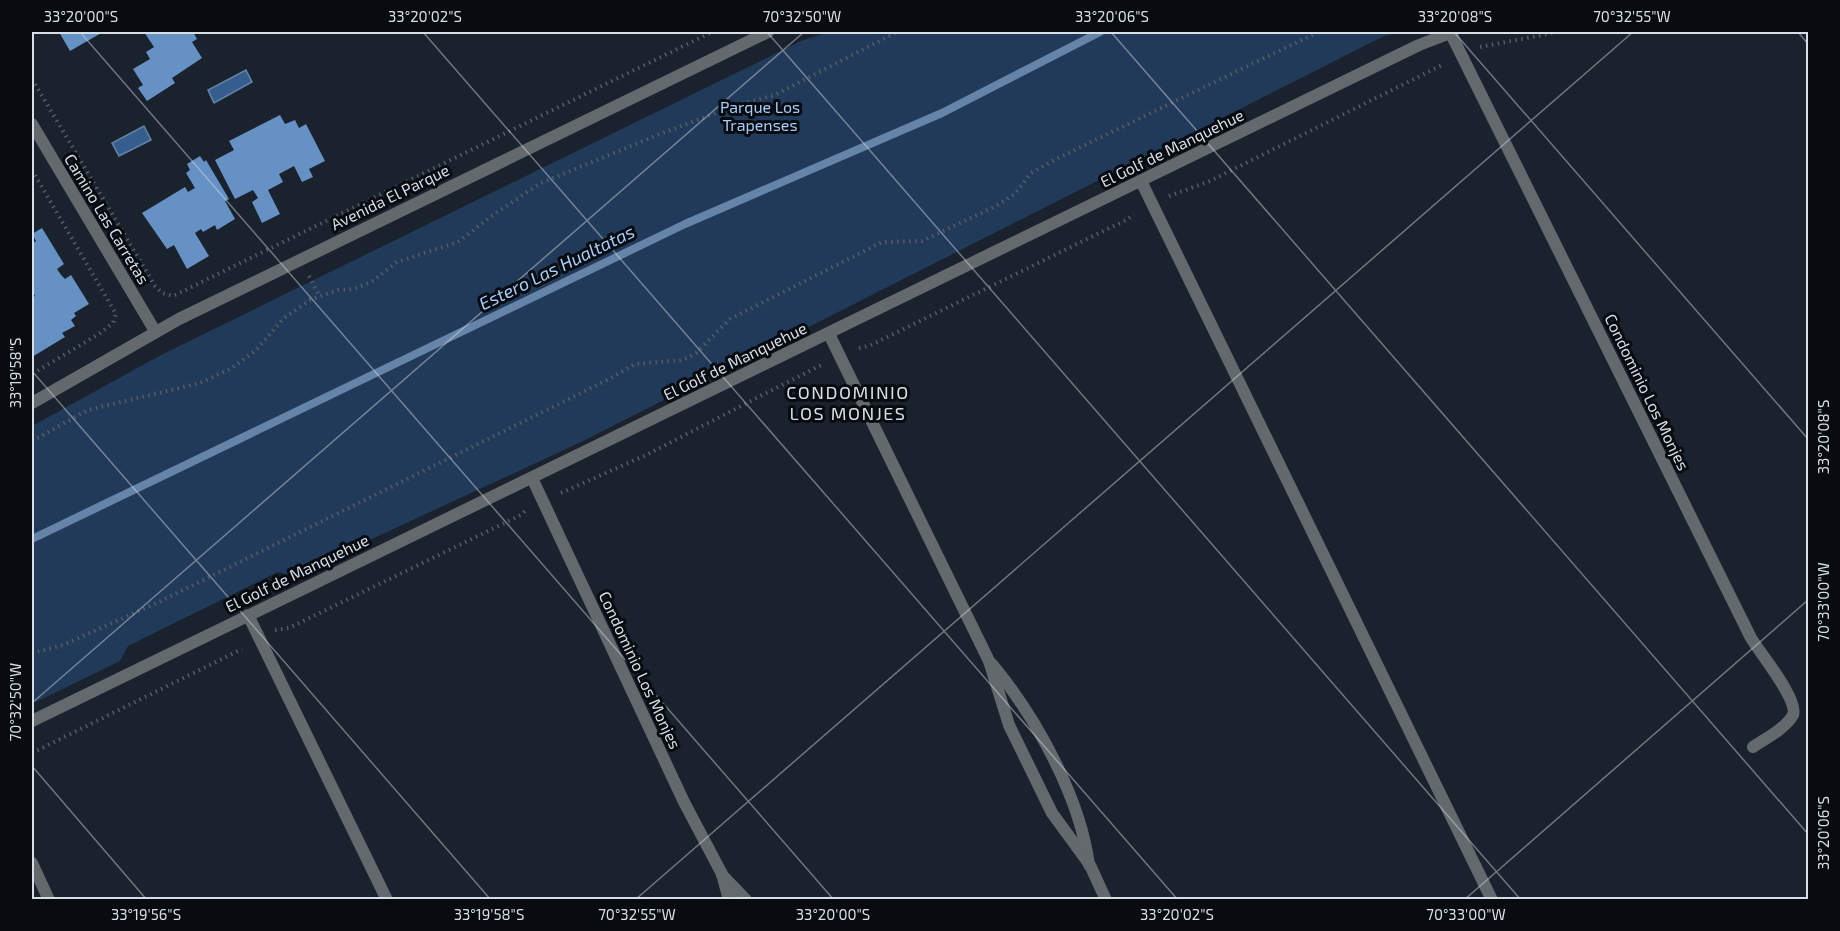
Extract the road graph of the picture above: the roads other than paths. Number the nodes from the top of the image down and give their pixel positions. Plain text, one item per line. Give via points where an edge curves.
1 (768, 32) edge
2 (1451, 32) edge
3 (32, 124) edge
4 (1141, 182) junction
5 (155, 332) junction
6 (829, 334) junction
7 (32, 403) edge
8 (532, 478) junction
9 (248, 615) junction
10 (989, 661) junction
11 (32, 721) edge
12 (1753, 747) dead end
13 (32, 863) edge
14 (1090, 866) junction
15 (722, 874) junction
16 (49, 900) edge
17 (387, 900) edge
18 (729, 900) edge
19 (746, 900) edge
20 (1106, 900) edge
21 (1492, 900) edge

1 - 5 street, Avenida El Parque
2 - 4 street, El Golf de Manquehue
2 - 12 street, Condominio Los Monjes via 1750,638 1794,702 1788,721
3 - 5 street, Camino Las Carretas
4 - 6 street, El Golf de Manquehue
4 - 21 street
5 - 7 street, Avenida El Parque
6 - 8 street, El Golf de Manquehue
6 - 10 street
8 - 9 street, El Golf de Manquehue
8 - 15 street, Condominio Los Monjes via 684,802
9 - 11 street, El Golf de Manquehue
9 - 17 street
10 - 14 street via 1009,725 1052,813
10 - 14 street via 1022,703 1039,733 1079,818
13 - 16 street
14 - 20 street
15 - 18 street, Condominio Los Monjes
15 - 19 street, Condominio Los Monjes

